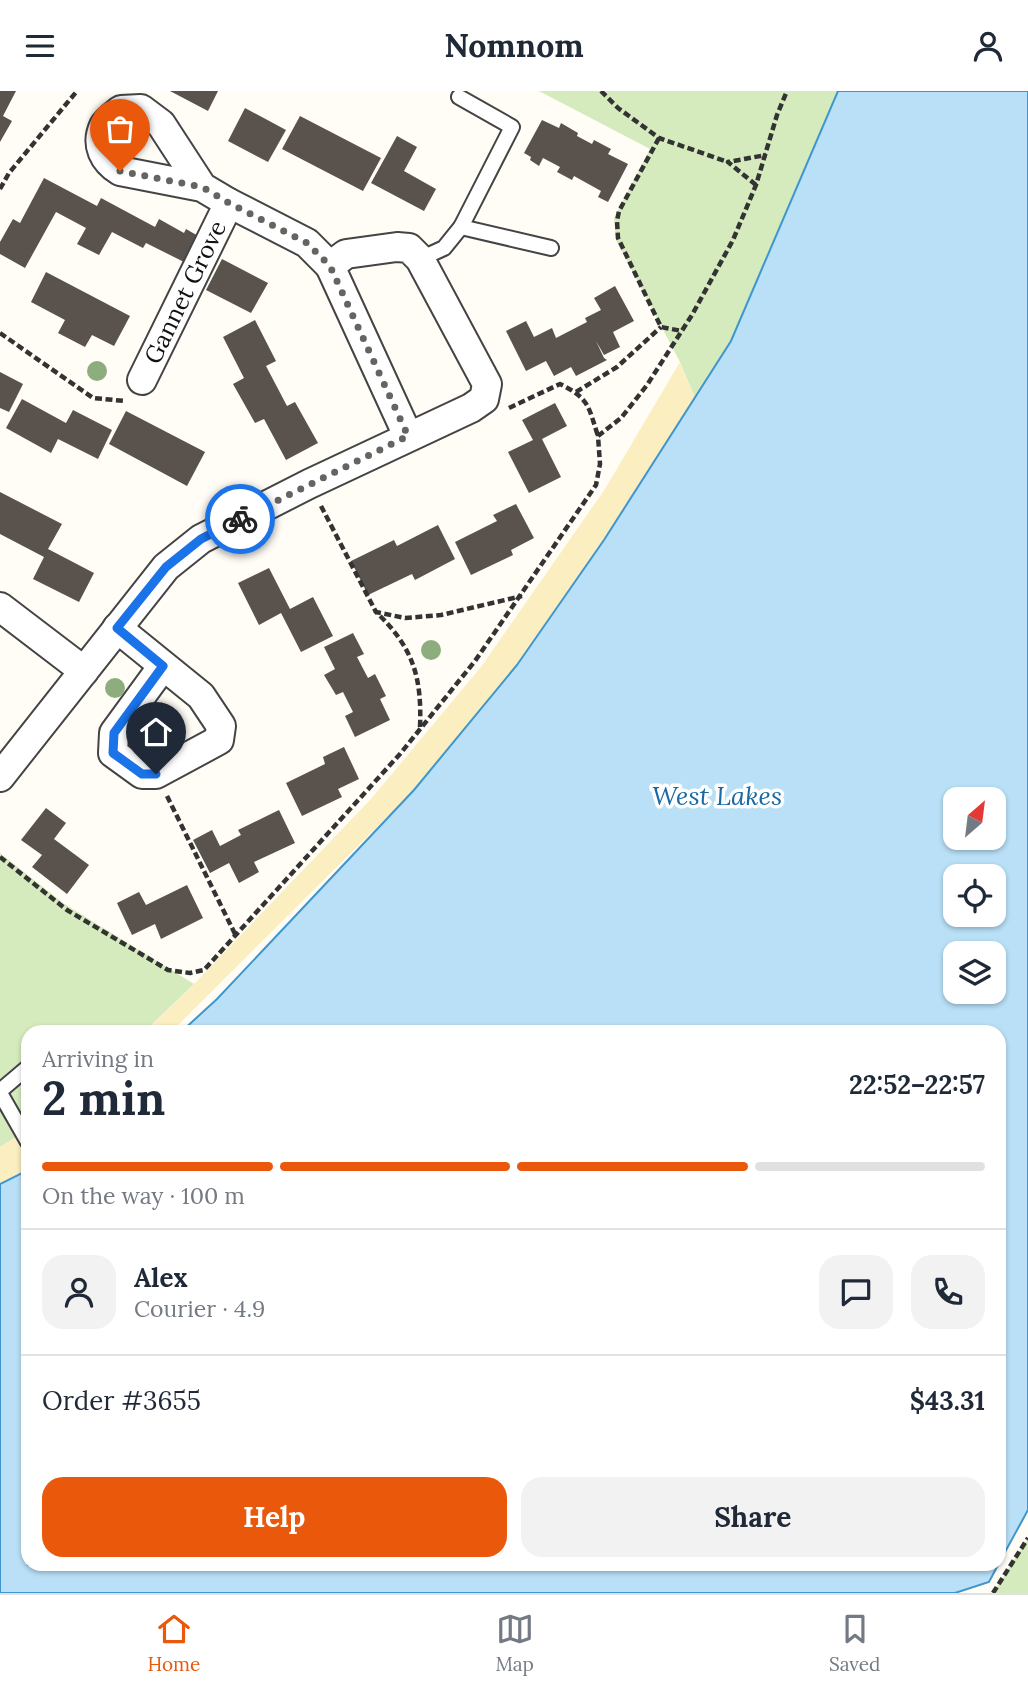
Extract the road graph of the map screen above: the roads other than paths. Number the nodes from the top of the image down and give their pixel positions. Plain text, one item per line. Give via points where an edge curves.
1 (459, 97) dead end
2 (202, 187) dead end
3 (229, 203) junction
4 (461, 227) junction
5 (551, 248) dead end
6 (421, 259) junction
7 (330, 266) junction
8 (134, 391) road end
9 (408, 436) junction
10 (0, 607) edge
11 (117, 628) junction
12 (163, 666) junction
13 (84, 671) junction
14 (0, 777) edge
15 (21, 1073) edge
16 (0, 1092) edge
17 (21, 1130) edge

1 - 4 lane via 512,127
2 - 3 street, Gannet Grove
3 - 7 street, Gannet Grove via 307,243
3 - 8 street, Gannet Grove
4 - 5 lane
4 - 6 lane via 443,248
6 - 7 street via 409,248 397,247 346,254
6 - 9 street via 487,384 484,399 471,408
7 - 9 street
9 - 11 street via 201,539 166,567
10 - 13 street
11 - 12 street
11 - 13 street
12 - 12 street via 201,696 221,726 219,740 156,774 142,774 113,753 114,733
13 - 14 street
15 - 16 lane
16 - 17 lane

